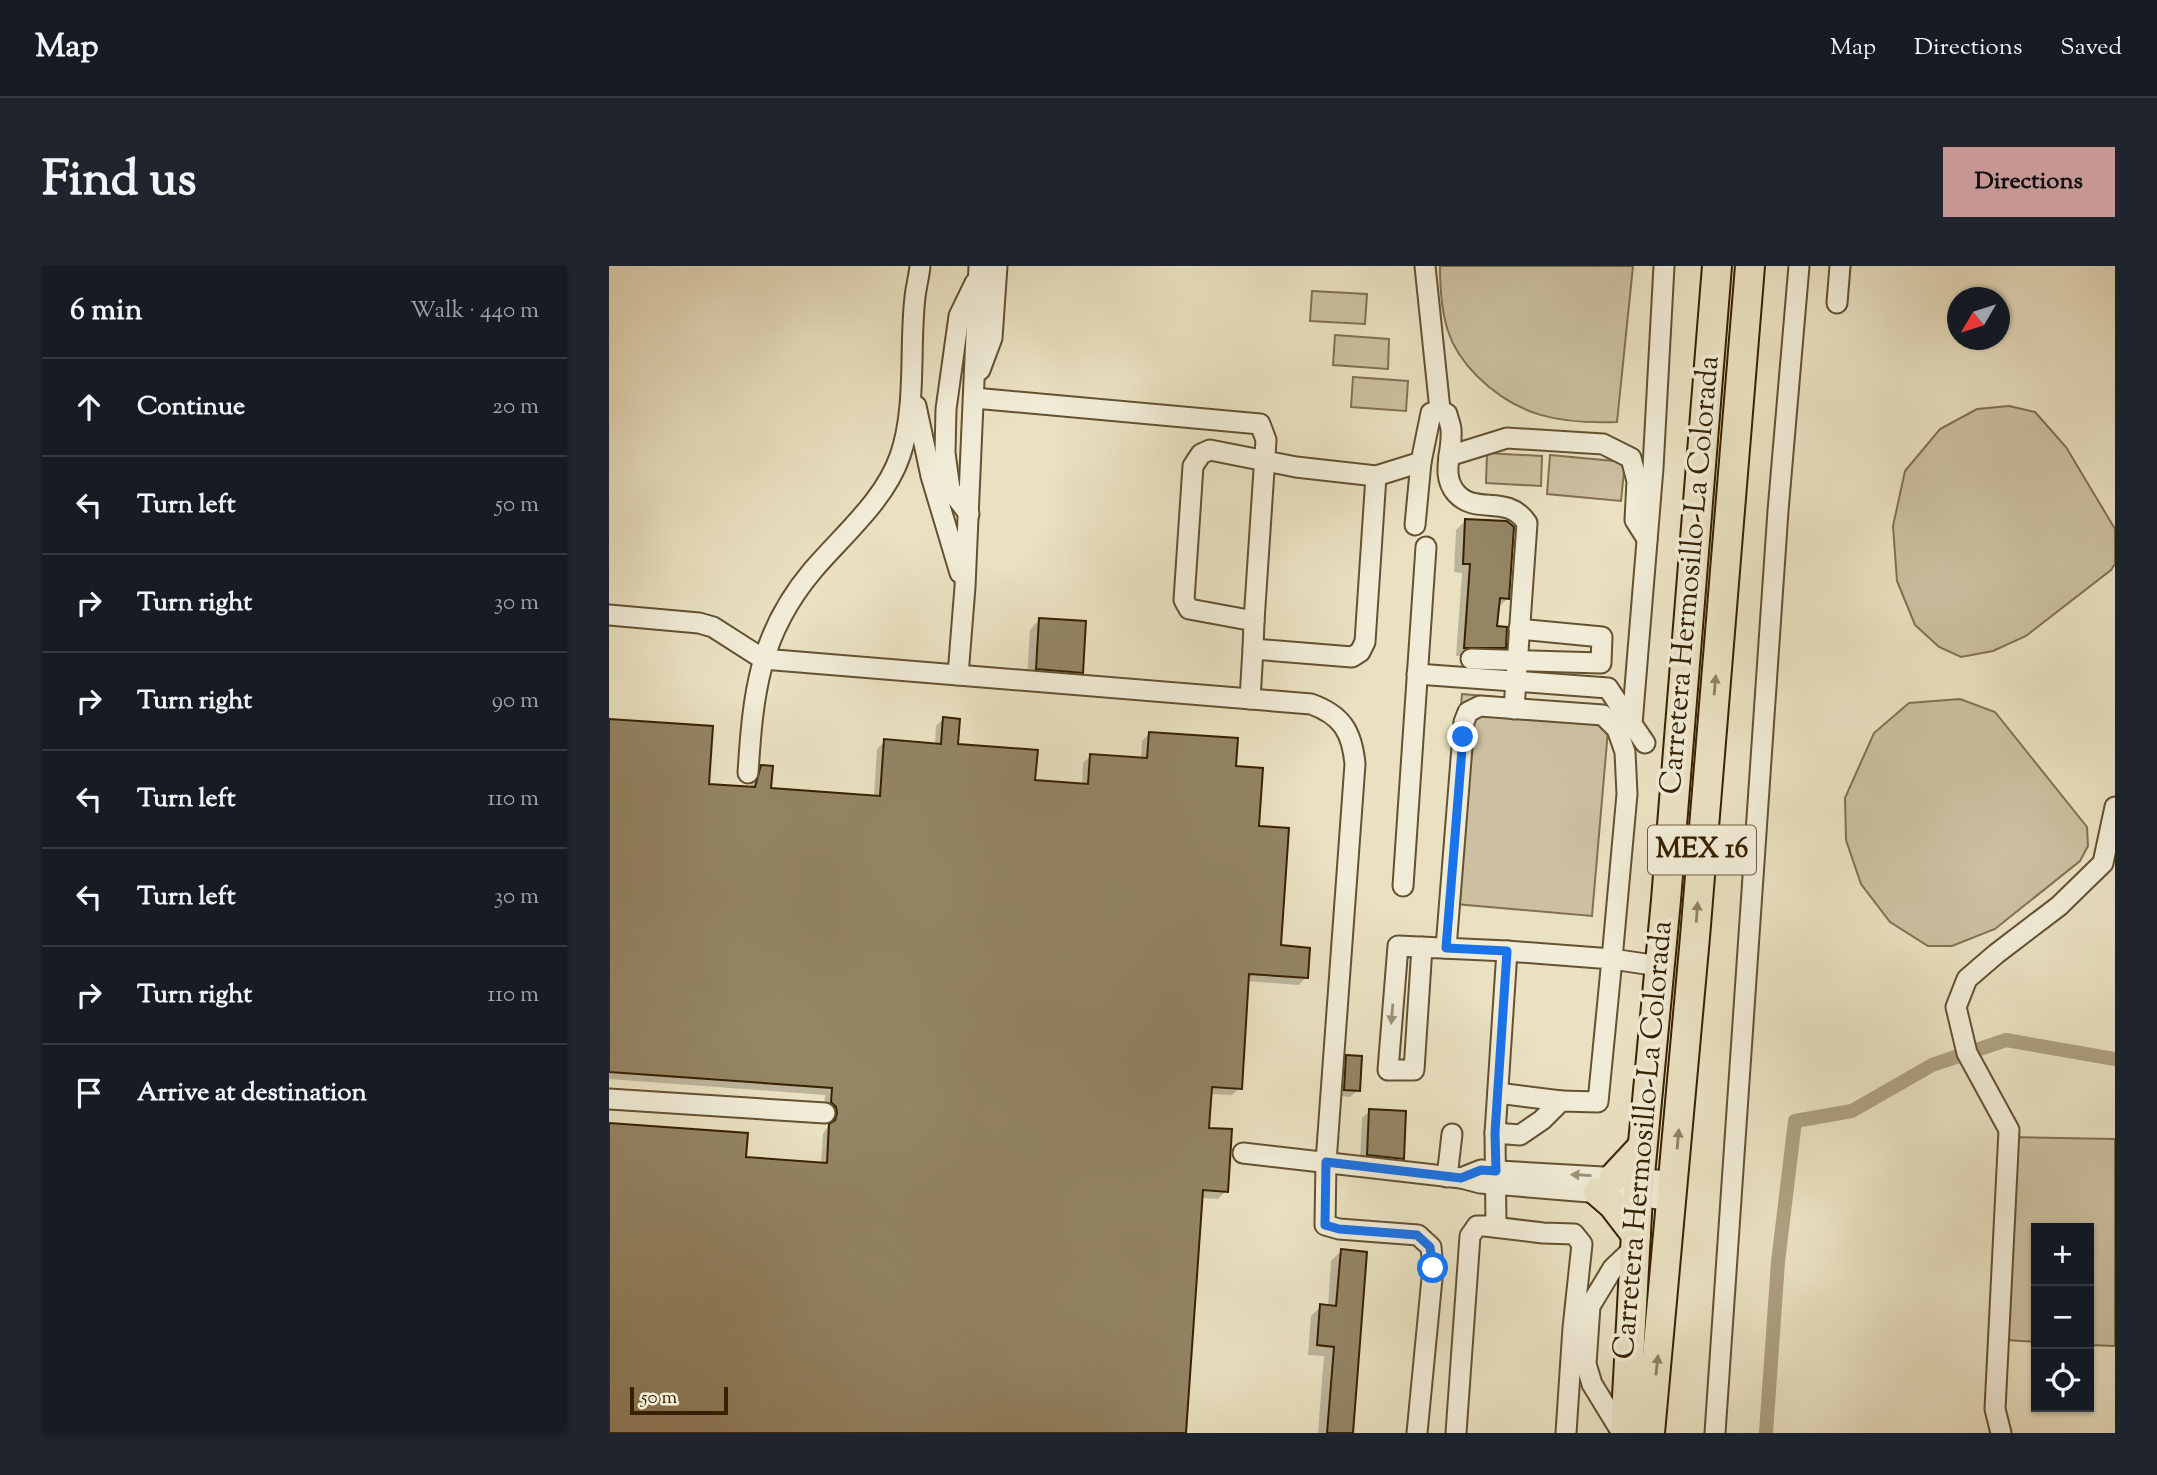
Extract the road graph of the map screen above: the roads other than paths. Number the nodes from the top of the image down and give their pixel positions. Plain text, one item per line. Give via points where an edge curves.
1 (908, 266) edge
2 (920, 266) edge
3 (997, 266) edge
4 (1425, 266) edge
5 (1664, 266) edge
6 (1717, 266) edge
7 (1750, 266) edge
8 (1798, 266) edge
9 (1840, 266) edge
10 (979, 271) edge
11 (915, 295) junction
12 (1837, 303) dead end
13 (911, 372) junction
14 (975, 391) junction
15 (1440, 410) junction
16 (1449, 456) junction
17 (1264, 462) junction
18 (1421, 462) junction
19 (1376, 475) junction
20 (968, 514) junction
21 (1415, 525) dead end
22 (1647, 539) junction
23 (1426, 547) dead end
24 (965, 587) junction
25 (609, 615) edge
26 (1254, 621) junction
27 (1519, 629) junction
28 (1253, 649) junction
29 (763, 659) junction
30 (1471, 659) dead end
31 (1517, 659) junction
32 (1417, 674) junction
33 (958, 675) junction
34 (1516, 681) junction
35 (1250, 699) junction
36 (1514, 709) junction
37 (1632, 724) junction
38 (1645, 743) dead end
39 (748, 773) dead end
40 (2115, 807) edge
41 (1403, 886) dead end
42 (1422, 947) junction
43 (1446, 948) junction
44 (1507, 951) junction
45 (1612, 959) junction
46 (1659, 965) junction
47 (1497, 1093) junction
48 (609, 1099) edge
49 (1561, 1101) junction
50 (825, 1113) dead end
51 (1452, 1133) dead end
52 (1495, 1133) junction
53 (1243, 1153) dead end
54 (1326, 1162) junction
55 (1454, 1178) junction
56 (1496, 1178) junction
57 (1622, 1186) junction
58 (1673, 1191) junction
59 (1496, 1227) junction
60 (1636, 1241) junction
61 (1417, 1433) edge
62 (1457, 1433) edge
63 (1566, 1433) edge
64 (1623, 1433) edge
65 (1650, 1433) edge
66 (1715, 1433) edge
67 (2001, 1433) edge

1 - 11 lane
2 - 11 lane
3 - 14 lane via 992,338
4 - 15 lane
5 - 22 lane
6 - 46 highway, MEX 16
58 -> 7 highway, Carretera Hermosillo-La Colorada / MEX 16
8 - 66 lane
9 - 12 lane
10 - 14 lane
10 - 20 lane via 959,316 946,409 950,489
11 - 13 lane
13 - 24 lane via 931,476
13 - 29 lane via 900,457 858,519 794,594
14 - 17 lane via 1260,424 1266,440
14 - 20 lane
15 - 16 lane via 1447,414 1451,430
15 - 18 lane via 1431,413
16 - 22 lane via 1507,438 1603,444 1630,457 1637,481 1635,520
16 - 27 lane via 1447,475 1461,498 1506,506 1527,523
17 - 19 lane
17 - 26 lane
17 - 26 lane via 1210,450 1193,466 1184,600 1189,609
18 - 19 lane
18 - 21 lane
19 - 28 lane via 1365,642 1360,652 1352,657
20 - 24 lane
22 - 37 lane
23 - 32 lane
24 - 33 lane
25 - 29 lane via 713,627
26 - 28 lane
27 - 31 lane
27 - 31 lane via 1602,637 1601,663
28 - 35 lane
29 - 33 lane
29 - 39 lane via 753,706
30 - 31 lane
31 - 34 lane
32 - 34 lane
32 - 41 lane
33 - 35 lane
34 - 36 lane
34 - 37 lane via 1608,688
35 - 54 lane via 1311,704 1328,710 1348,733 1353,749
36 - 43 lane via 1480,706 1468,712 1464,722
36 - 45 lane via 1603,715 1616,729 1625,752 1627,794
37 - 38 lane
40 - 67 lane via 2103,863 2059,906 1967,979 1956,1007 1967,1053 2009,1130 1995,1409
42 -> 42 lane via 1398,946 1388,1070 1413,1070
42 - 43 lane
43 - 44 lane
44 - 45 lane
44 - 47 lane
45 - 46 lane
45 - 49 lane via 1598,1102
46 - 57 highway, MEX 16 via 1642,1147
47 - 49 lane
47 - 52 lane
48 - 50 lane
49 - 52 lane via 1520,1135
51 - 55 lane
52 - 56 lane
53 - 54 lane
54 - 55 lane
54 - 61 lane via 1325,1225 1417,1235 1430,1247 1433,1268
55 - 56 lane
56 - 57 lane
56 - 59 lane
57 - 58 lane
57 - 60 highway, MEX 16
57 - 60 highway via 1613,1205
65 -> 58 highway, Carretera Hermosillo-La Colorada / MEX 16
59 - 62 lane via 1477,1226 1470,1236
59 - 63 lane via 1574,1234 1582,1244
60 - 64 highway, MEX 16
60 - 64 lane via 1590,1306 1586,1364 1592,1384

